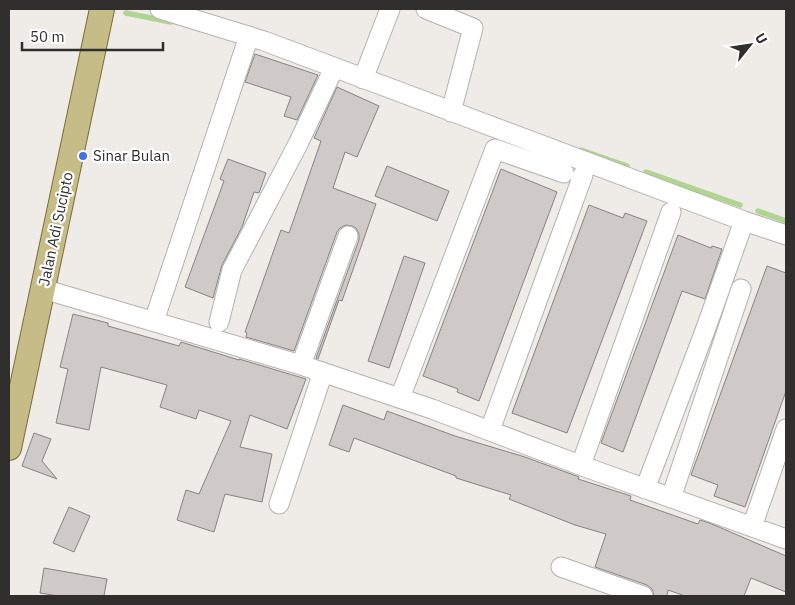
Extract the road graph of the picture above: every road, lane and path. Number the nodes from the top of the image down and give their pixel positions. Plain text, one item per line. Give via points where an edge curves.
1 (102, 9) edge
2 (160, 9) edge
3 (390, 9) edge
4 (426, 9) edge
5 (194, 14) edge
6 (249, 36) junction
7 (334, 68) junction
8 (363, 79) junction
9 (451, 112) junction
10 (564, 173) dead end
11 (583, 175) dead end
12 (671, 212) dead end
13 (744, 221) junction
14 (786, 235) edge
15 (348, 236) dead end
16 (43, 289) junction
17 (741, 289) dead end
18 (154, 321) junction
19 (219, 322) dead end
20 (301, 365) junction
21 (323, 372) junction
22 (400, 398) junction
23 (786, 429) edge
24 (490, 430) junction
25 (9, 442) edge
26 (581, 466) junction
27 (646, 489) junction
28 (671, 498) junction
29 (279, 504) dead end
30 (752, 527) junction
31 (786, 539) edge
32 (562, 567) dead end
33 (643, 596) edge

1 - 16 main road, Jalan Adi Sucipto
2 - 5 street
3 - 8 street
4 - 9 street via 473,28
5 - 6 street
6 - 7 street
6 - 18 street
7 - 8 street
7 - 19 street via 232,270
8 - 9 street
9 - 13 street
10 - 22 street via 495,149
11 - 24 street
12 - 26 street
13 - 14 street
13 - 27 street
15 - 20 street
16 - 18 street
16 - 25 main road, Jalan Adi Sucipto
17 - 28 street
18 - 20 street
20 - 21 street
21 - 22 street
21 - 29 street
22 - 24 street
23 - 30 street
24 - 26 street
26 - 27 street
27 - 28 street
28 - 30 street
30 - 31 street
32 - 33 street

